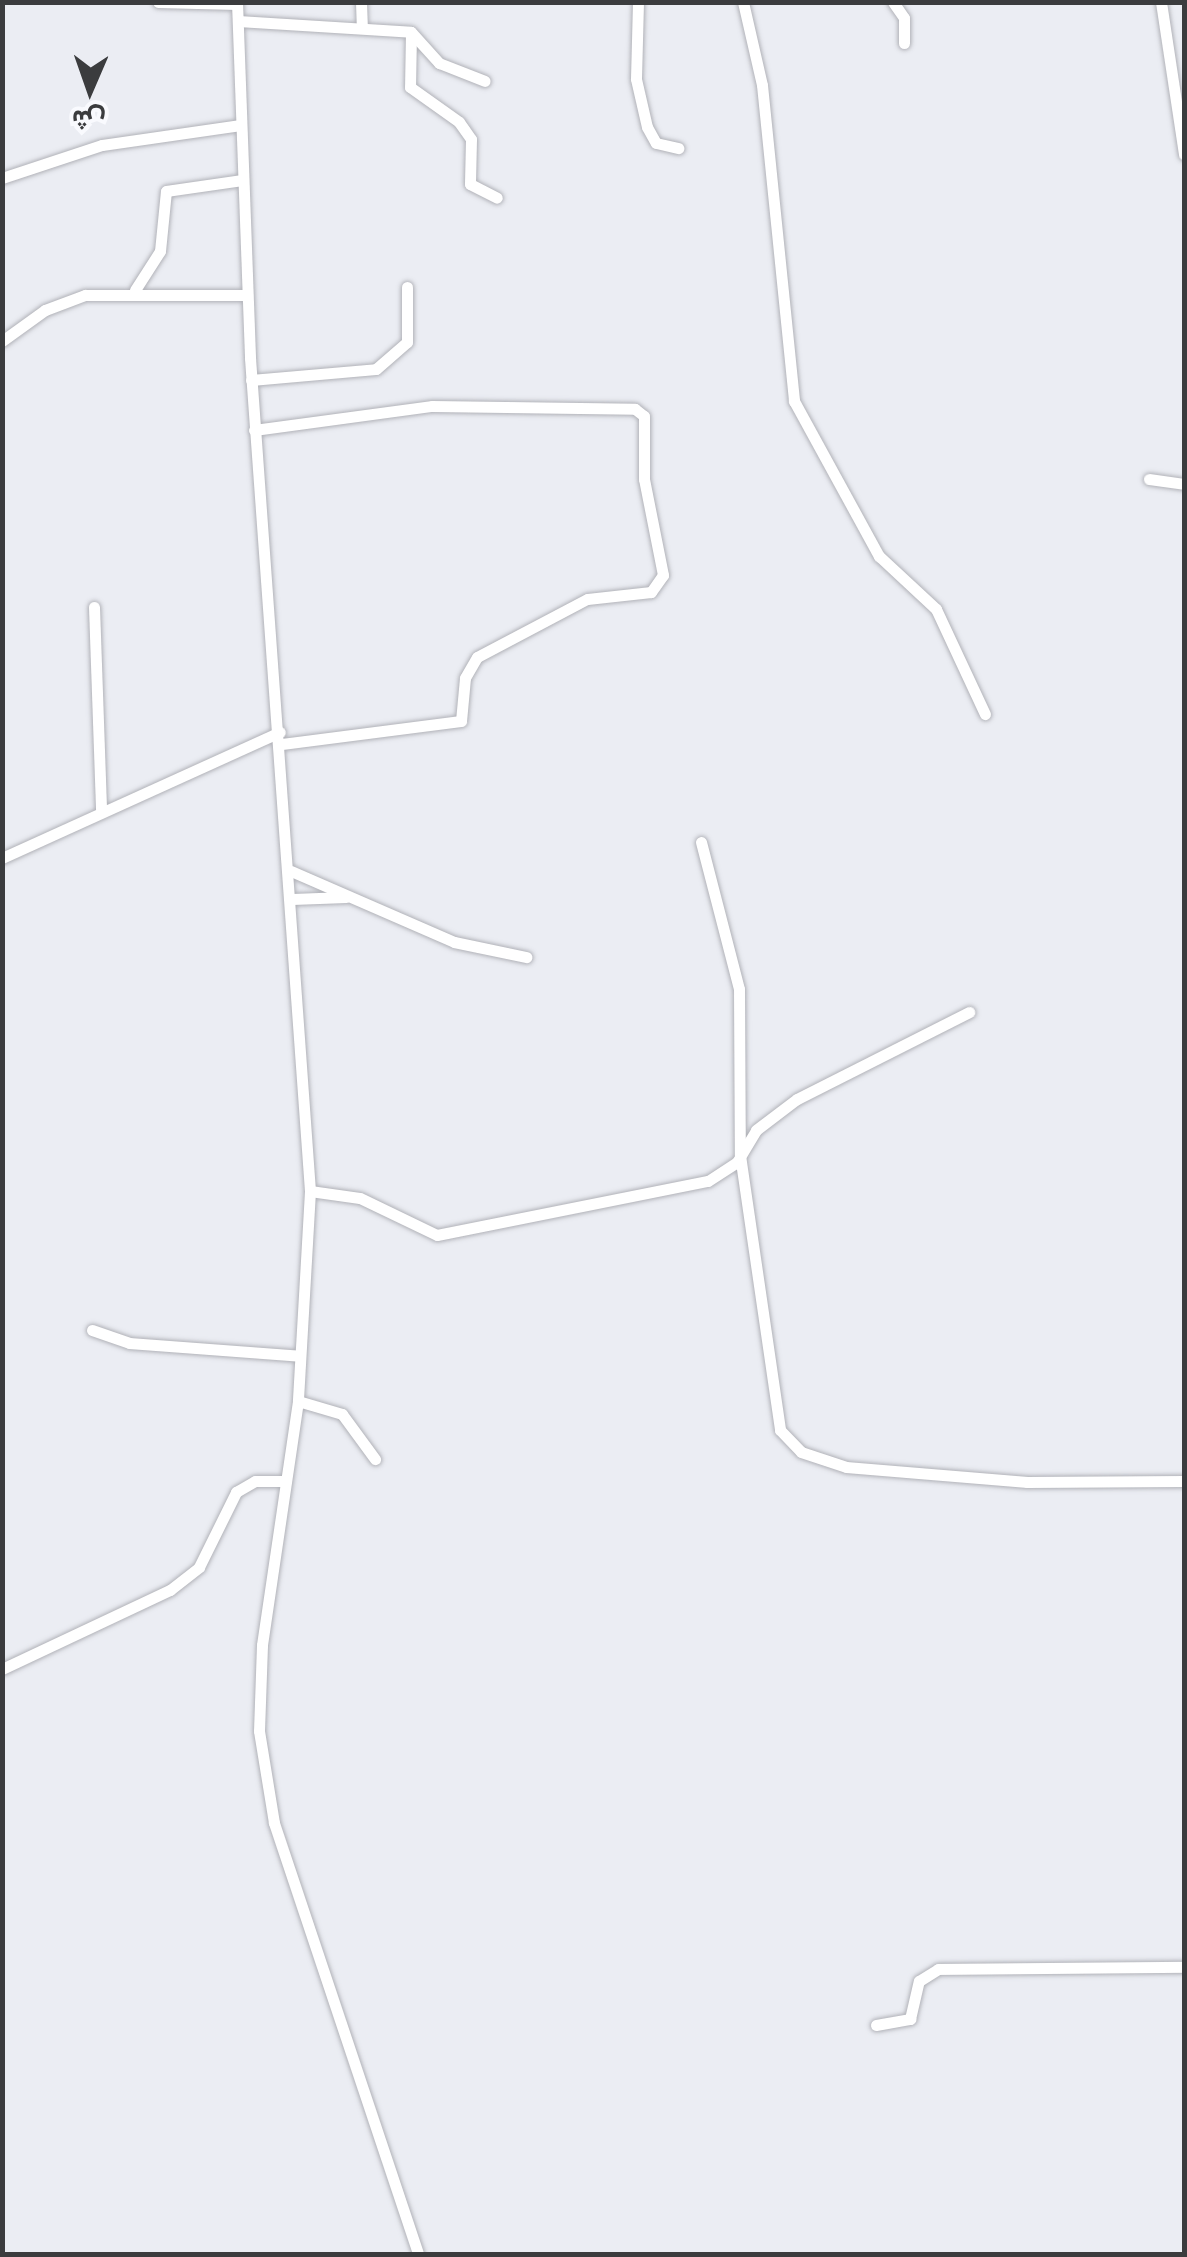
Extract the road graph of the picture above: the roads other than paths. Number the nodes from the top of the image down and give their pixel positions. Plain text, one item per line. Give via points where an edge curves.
1 (158, 2) edge
2 (361, 2) edge
3 (638, 2) edge
4 (743, 2) edge
5 (892, 2) edge
6 (1161, 2) edge
7 (237, 3) edge
8 (238, 21) junction
9 (362, 25) junction
10 (411, 32) junction
11 (904, 43) dead end
12 (485, 81) dead end
13 (241, 125) junction
14 (678, 148) dead end
15 (1184, 154) edge
16 (2, 178) edge
17 (242, 180) junction
18 (497, 198) dead end
19 (407, 287) dead end
20 (135, 290) junction
21 (246, 294) junction
22 (2, 341) edge
23 (251, 380) junction
24 (254, 430) junction
25 (1149, 479) dead end
26 (1184, 484) edge
27 (94, 607) dead end
28 (985, 714) dead end
29 (281, 738) junction
30 (101, 809) junction
31 (701, 842) dead end
32 (2, 858) edge
33 (291, 872) junction
34 (350, 897) junction
35 (292, 899) junction
36 (526, 957) dead end
37 (969, 1012) dead end
38 (740, 1155) junction
39 (310, 1191) junction
40 (92, 1330) dead end
41 (300, 1356) junction
42 (298, 1401) junction
43 (375, 1459) dead end
44 (286, 1481) junction
45 (1184, 1481) edge
46 (2, 1669) edge
47 (1184, 1968) edge
48 (876, 2026) dead end
49 (418, 2254) edge

1 - 7 street
2 - 9 street
3 - 14 street via 636,79 647,127 656,143
4 - 28 street via 764,102 794,401 879,556 936,609
5 - 11 street via 904,18
6 - 15 street
7 - 8 street
8 - 9 street
8 - 13 street
9 - 10 street
10 - 12 street via 439,63
10 - 18 street via 410,87 459,122 471,140 470,184
13 - 16 street via 102,145
13 - 17 street
17 - 20 street via 166,191 160,251
17 - 21 street
19 - 23 street via 407,342 376,369
20 - 21 street
20 - 22 street via 64,300
21 - 23 street
23 - 24 street
24 - 29 street
24 - 29 street via 432,406 635,409 644,416 644,480 664,575 651,592 587,599 477,657 466,678 461,721
25 - 26 street
27 - 30 street
29 - 30 street
29 - 33 street
30 - 32 street
31 - 38 street via 739,989
33 - 34 street
33 - 35 street
34 - 35 street
34 - 36 street via 454,942
35 - 39 street
37 - 38 street via 796,1100 756,1130
38 - 39 street via 708,1180 437,1235 360,1198
38 - 45 street via 777,1421 801,1452 846,1468 1026,1482
39 - 41 street
40 - 41 street via 141,1345
41 - 42 street
42 - 43 street via 342,1414
42 - 44 street
44 - 46 street via 255,1481 236,1492 199,1567 170,1590
44 - 49 street via 259,1699 266,1790
47 - 48 street via 930,1971 910,2019

